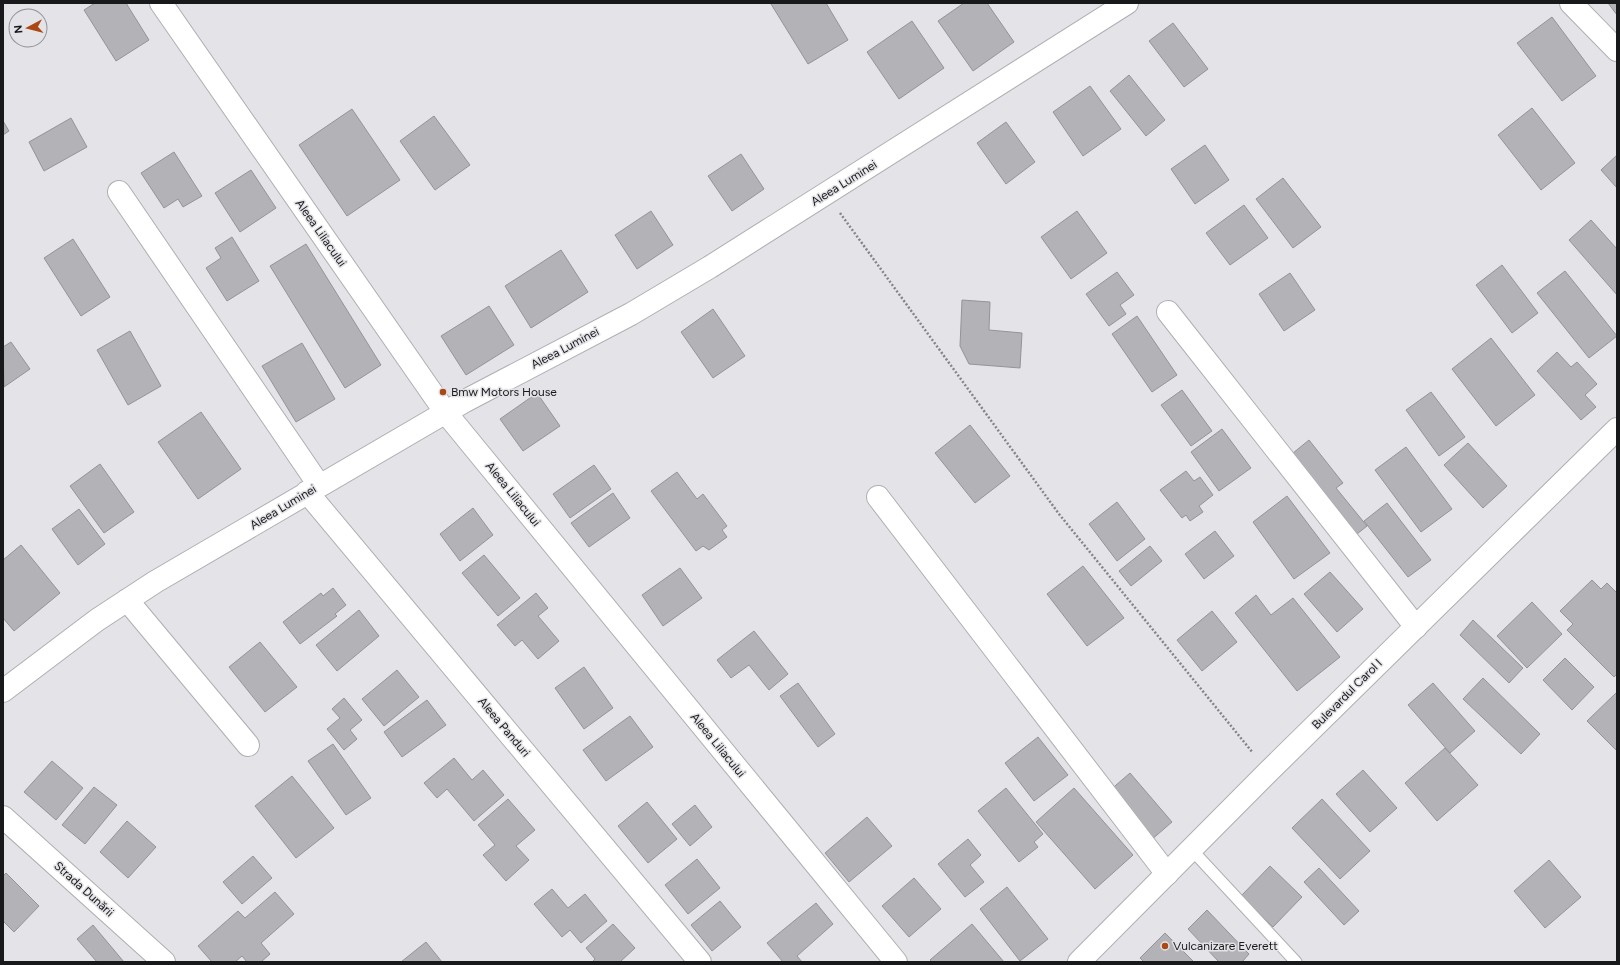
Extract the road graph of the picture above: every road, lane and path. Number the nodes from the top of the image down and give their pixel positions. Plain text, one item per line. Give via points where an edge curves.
1 (161, 3) edge
2 (1127, 3) edge
3 (1571, 3) edge
4 (1617, 50) edge
5 (119, 192) dead end
6 (826, 194) junction
7 (1168, 312) dead end
8 (446, 413) junction
9 (1617, 429) edge
10 (313, 489) junction
11 (878, 497) dead end
12 (127, 600) junction
13 (1416, 627) junction
14 (3, 691) edge
15 (248, 745) dead end
16 (1269, 771) junction
17 (3, 817) edge
18 (1191, 849) junction
19 (1167, 874) junction
20 (164, 962) edge
21 (700, 962) edge
22 (896, 962) edge
23 (1079, 962) edge
24 (1296, 962) edge

1 - 8 street, Aleea Liliacului
2 - 6 street, Aleea Luminei
3 - 4 street
5 - 10 street, Aleea Panduri
6 - 8 street, Aleea Luminei via 631,314
6 - 16 path via 1059,514
7 - 13 street
8 - 10 street, Aleea Luminei
8 - 22 street, Aleea Liliacului
9 - 13 street, Bulevardul Carol I
10 - 12 street, Aleea Luminei
10 - 21 street, Aleea Panduri
11 - 19 street
12 - 14 street, Aleea Luminei
12 - 15 street
13 - 16 street, Bulevardul Carol I
16 - 18 street, Bulevardul Carol I
17 - 20 street, Strada Dunării
18 - 19 street, Bulevardul Carol I
18 - 24 lane
19 - 23 street, Bulevardul Carol I

